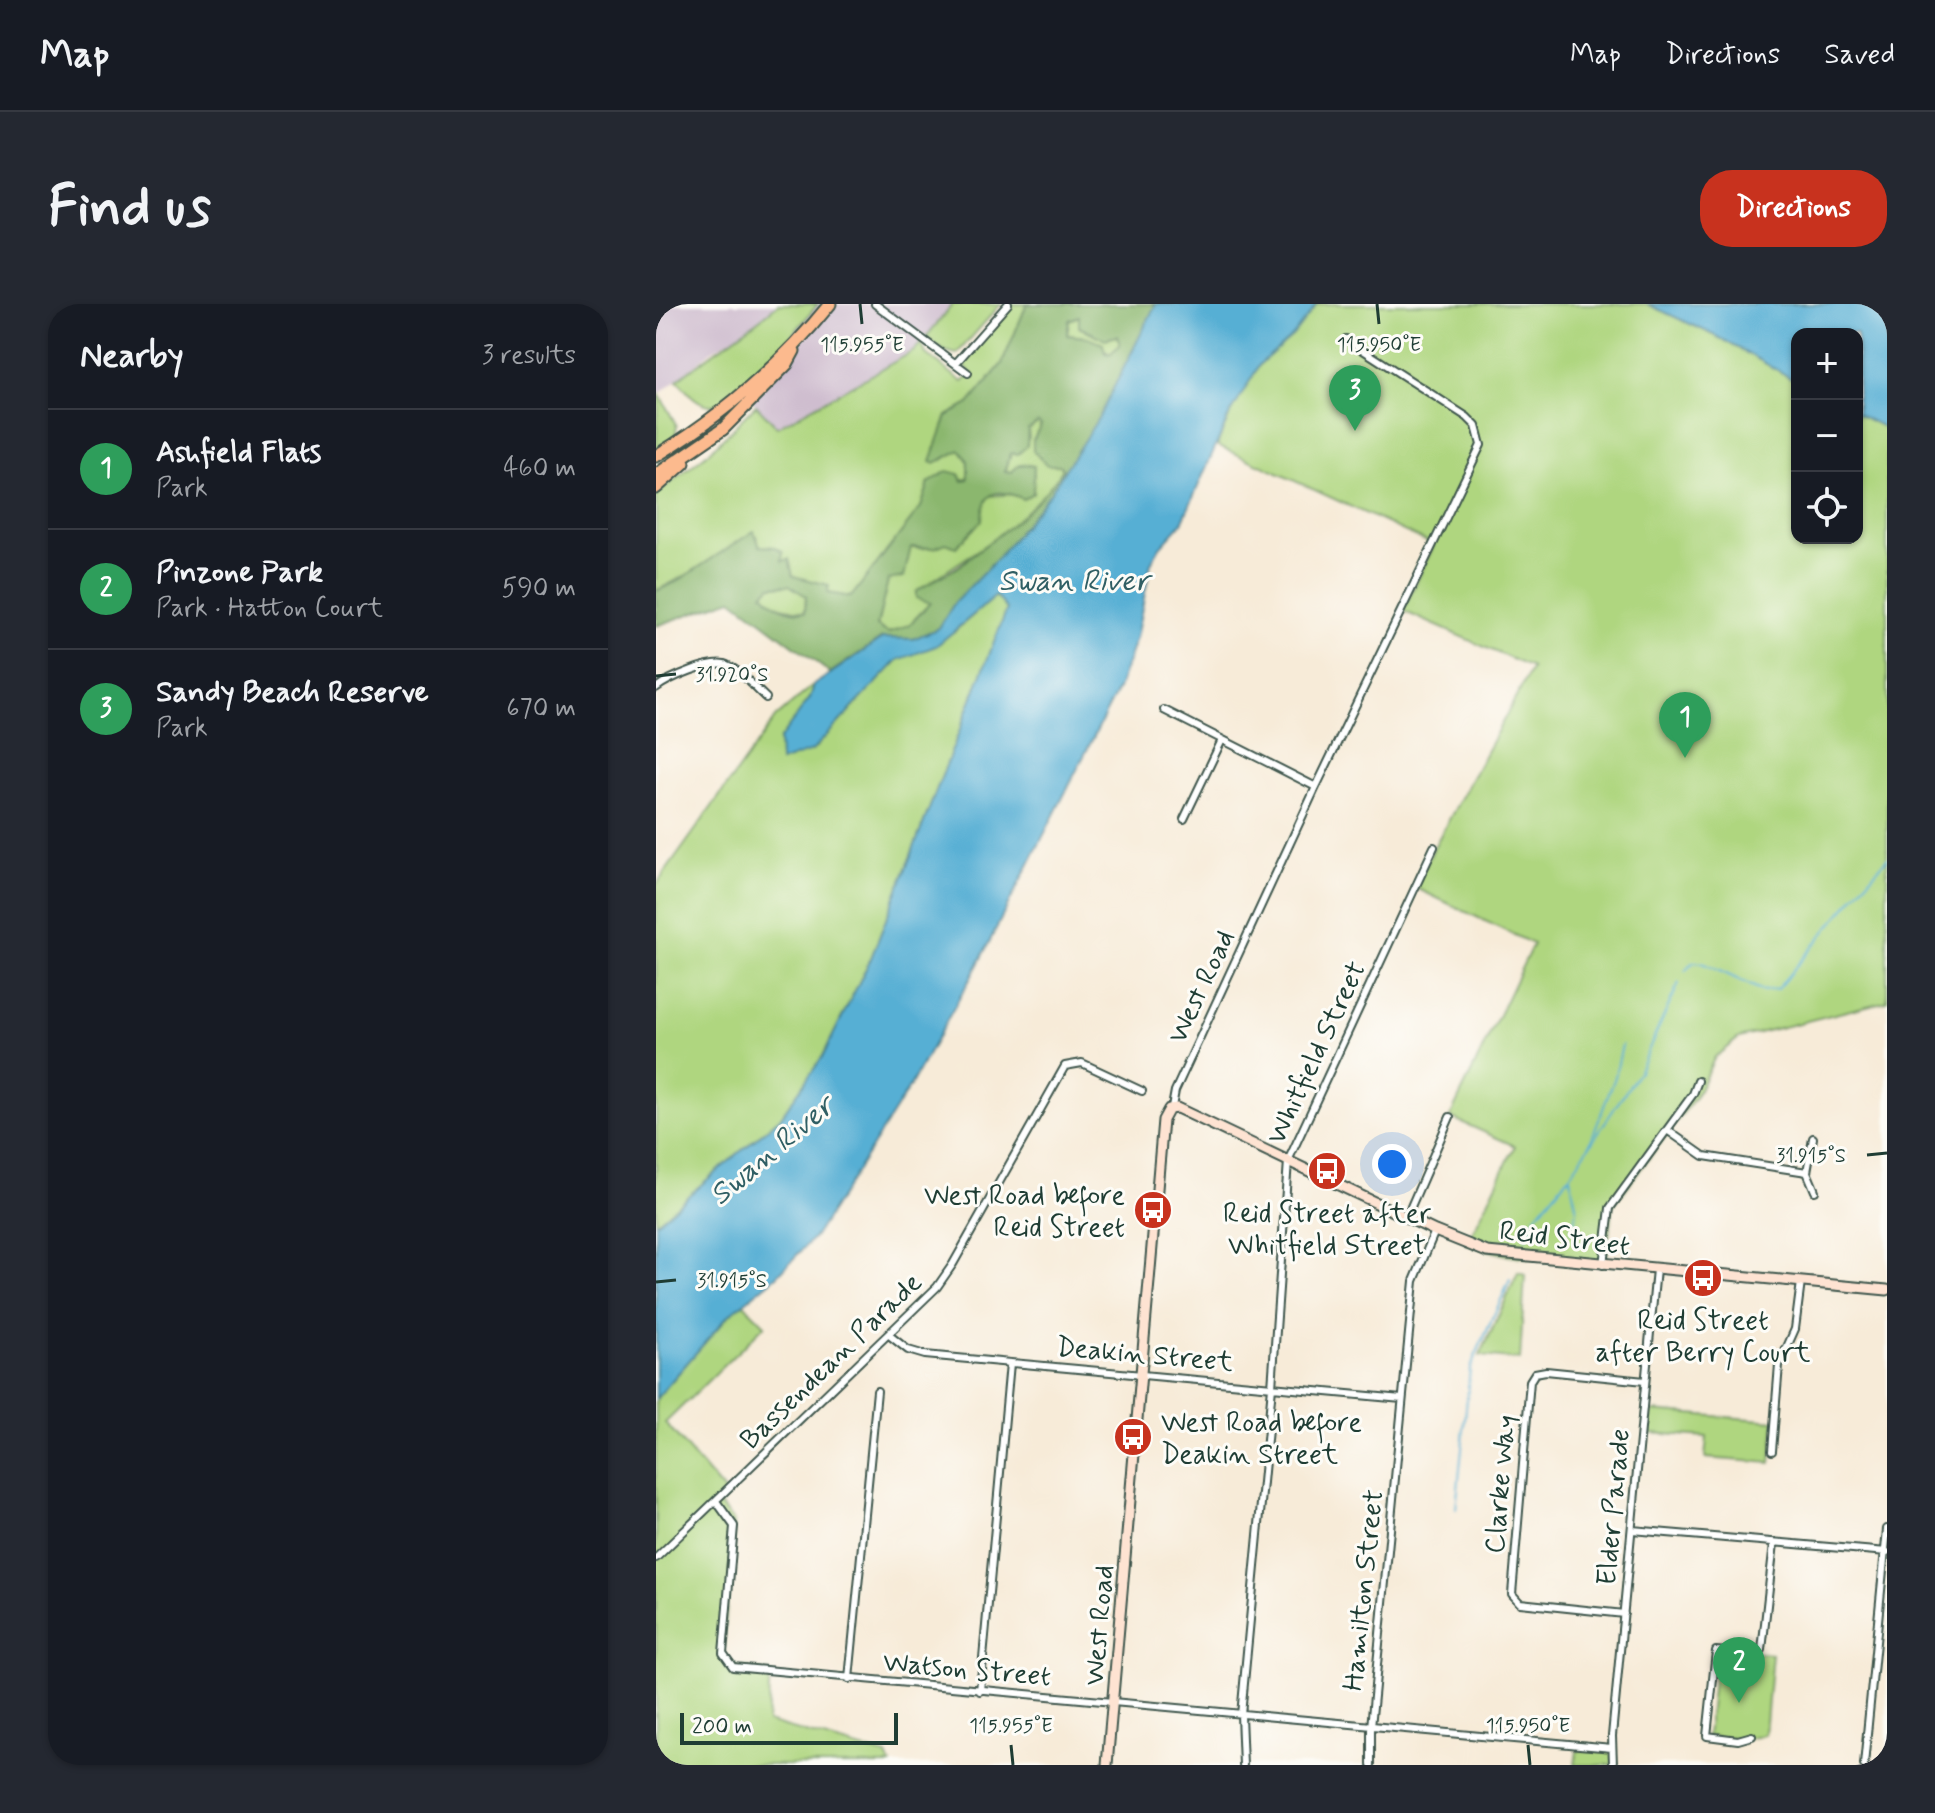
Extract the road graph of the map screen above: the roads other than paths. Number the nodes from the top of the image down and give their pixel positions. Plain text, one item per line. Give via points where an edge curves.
1 (830, 304) edge
2 (875, 304) edge
3 (1008, 304) edge
4 (1346, 339) dead end
5 (798, 343) junction
6 (956, 363) junction
7 (968, 373) dead end
8 (704, 444) junction
9 (656, 456) edge
10 (656, 475) edge
11 (656, 488) edge
12 (656, 688) edge
13 (766, 698) dead end
14 (1164, 710) dead end
15 (1222, 740) junction
16 (1316, 787) junction
17 (1184, 819) dead end
18 (1434, 847) dead end
19 (1698, 1081) dead end
20 (1142, 1091) dead end
21 (1172, 1107) junction
22 (1450, 1117) dead end
23 (1667, 1130) junction
24 (1813, 1138) dead end
25 (1288, 1161) junction
26 (1807, 1172) junction
27 (1815, 1191) dead end
28 (1406, 1218) junction
29 (1435, 1231) junction
30 (1603, 1265) junction
31 (1656, 1269) junction
32 (1801, 1282) junction
33 (1887, 1290) edge
34 (889, 1335) junction
35 (1010, 1363) junction
36 (1142, 1375) junction
37 (1645, 1381) junction
38 (1272, 1387) junction
39 (877, 1391) dead end
40 (1402, 1399) junction
41 (1772, 1451) dead end
42 (716, 1501) junction
43 (1887, 1529) edge
44 (1632, 1530) junction
45 (1774, 1543) junction
46 (1886, 1552) edge
47 (656, 1558) edge
48 (1624, 1614) junction
49 (849, 1679) junction
50 (980, 1691) junction
51 (1113, 1703) junction
52 (1241, 1715) junction
53 (1371, 1727) junction
54 (1752, 1736) dead end
55 (1612, 1748) junction
56 (1107, 1765) edge
57 (1243, 1765) edge
58 (1371, 1765) edge
59 (1613, 1765) edge
60 (1864, 1765) edge

1 - 5 highway
2 - 6 street
3 - 6 street
4 - 16 street, West Road via 1467,417 1476,426 1481,445
5 - 8 highway via 787,364
5 - 9 highway via 717,417
6 - 7 street
8 - 10 highway
8 - 11 highway
12 - 13 street via 716,663 727,664
14 - 15 street
15 - 16 street
15 - 17 street
16 - 21 street, West Road
18 - 25 street, Whitfield Street
19 - 23 street
20 - 34 street, Bassendean Parade via 1082,1063 1065,1066 953,1264
21 - 25 street, Reid Street
21 - 36 street, West Road via 1163,1120
22 - 28 street
23 - 26 street via 1709,1158
23 - 30 street via 1610,1208
24 - 26 street
25 - 28 street, Reid Street
25 - 38 street, Whitfield Street
26 - 27 street
28 - 29 street, Reid Street
29 - 30 street, Reid Street via 1498,1254
29 - 40 street, Hamilton Street via 1414,1281
30 - 31 street, Reid Street
31 - 32 street, Reid Street
31 - 37 street, Elder Parade
32 - 33 street, Reid Street
32 - 41 street via 1795,1329 1779,1365
34 - 35 street, Deakin Street via 916,1353
34 - 42 street, Bassendean Parade
35 - 36 street, Deakin Street
35 - 50 street
36 - 38 street, Deakin Street
36 - 51 street, West Road
37 - 44 street, Elder Parade
37 - 48 street, Clarke Way via 1546,1371 1535,1373 1530,1381 1512,1594 1520,1603
38 - 40 street, Deakin Street
38 - 52 street, Whitfield Street
39 - 49 street
40 - 53 street, Hamilton Street
42 - 47 street, Bassendean Parade
42 - 49 street, Watson Street via 734,1526 723,1653 728,1665
43 - 46 street
44 - 45 street
44 - 48 street, Elder Parade
45 - 46 street
45 - 54 street via 1762,1650 1756,1655 1716,1651 1707,1736
46 - 60 street
48 - 55 street, Elder Parade
49 - 50 street, Watson Street
50 - 51 street, Watson Street
51 - 52 street, Watson Street
51 - 56 street, West Road
52 - 53 street, Watson Street
52 - 57 street, Whitfield Street
53 - 55 street, Watson Street
53 - 58 street, Hamilton Street
55 - 59 street, Elder Parade

